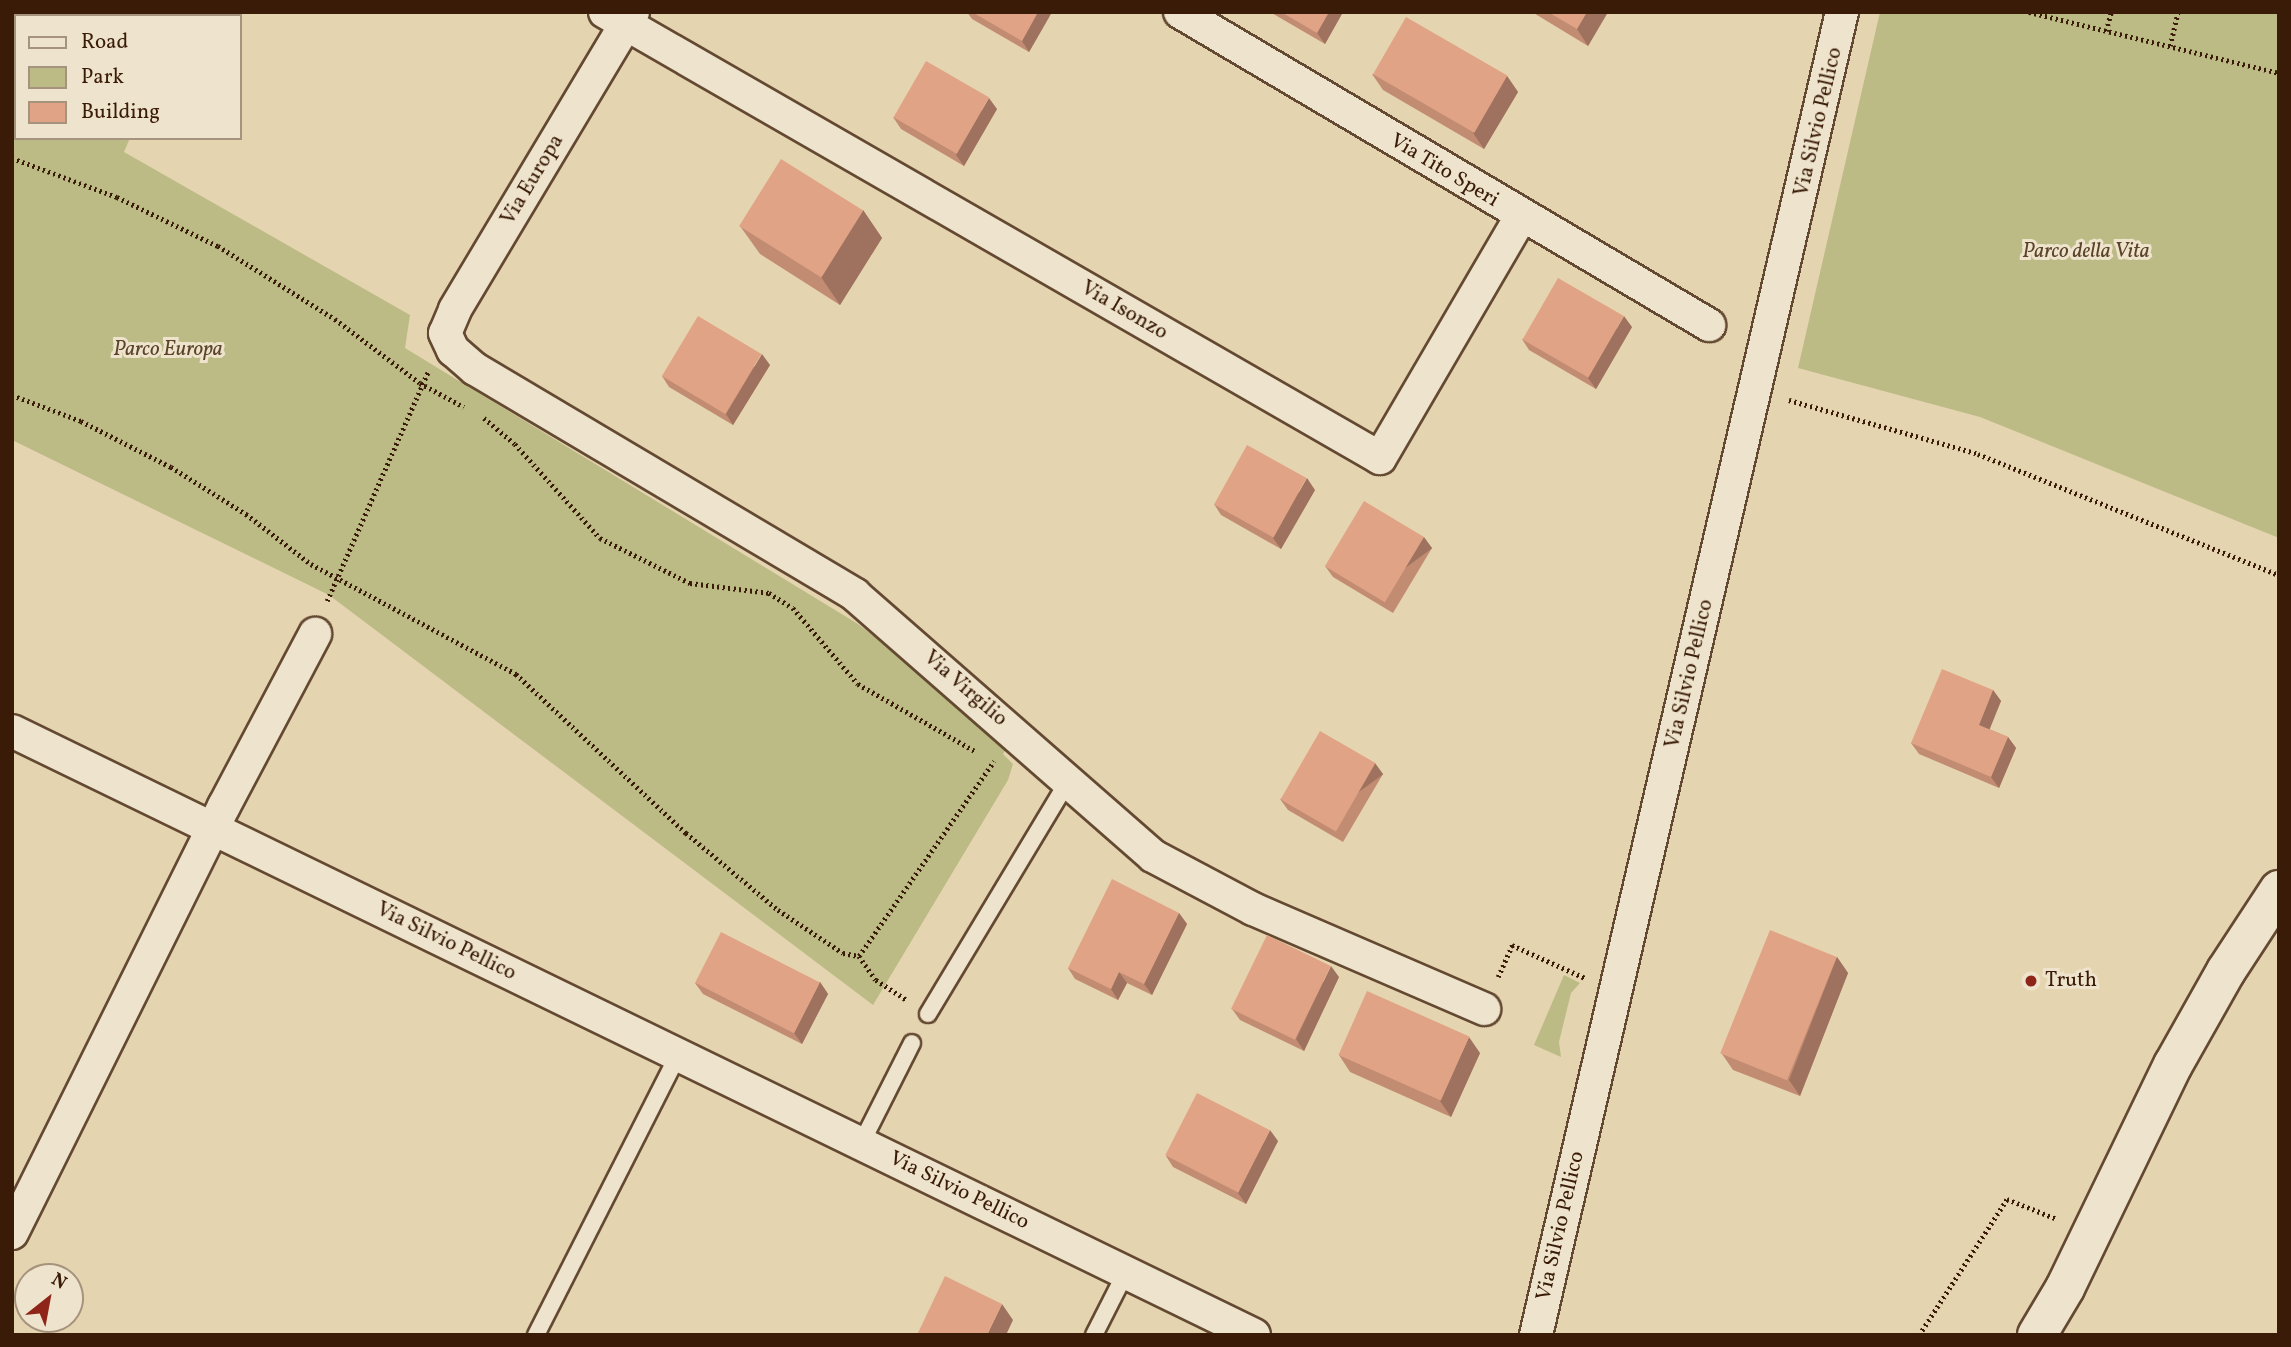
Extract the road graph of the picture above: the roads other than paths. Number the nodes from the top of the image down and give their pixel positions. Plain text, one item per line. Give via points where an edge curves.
1 (1180, 12) edge
2 (1842, 12) edge
3 (621, 16) edge
4 (1521, 217) junction
5 (1709, 324) dead end
6 (453, 350) joint
7 (315, 634) road end
8 (12, 731) edge
9 (1069, 779) junction
10 (213, 828) junction
11 (2279, 890) edge
12 (1484, 1009) road end
13 (928, 1014) road end
14 (912, 1043) dead end
15 (678, 1055) junction
16 (861, 1144) junction
17 (12, 1233) edge
18 (1126, 1272) junction
19 (2065, 1288) junction
20 (536, 1335) edge
21 (1094, 1335) edge
22 (1254, 1335) edge
23 (1536, 1335) edge
24 (2037, 1335) edge
25 (2054, 1335) edge

1 - 4 street, Via Tito Speri
2 - 23 street, Via Silvio Pellico
3 - 4 street, Via Isonzo via 1380,458
3 - 6 street, Via Europa via 455,310 445,333
4 - 5 street, Via Tito Speri
6 - 9 street, Via Virgilio via 475,369 855,595
7 - 10 street
8 - 10 street, Via Silvio Pellico
9 - 12 street, Via Virgilio via 1153,856 1188,876
9 - 13 lane
10 - 15 street, Via Silvio Pellico
10 - 17 street
11 - 19 street via 2173,1065
14 - 16 lane
15 - 16 street, Via Silvio Pellico
15 - 20 lane
16 - 18 street, Via Silvio Pellico
18 - 21 lane
18 - 22 street, Via Silvio Pellico
19 - 24 street
19 - 25 street

